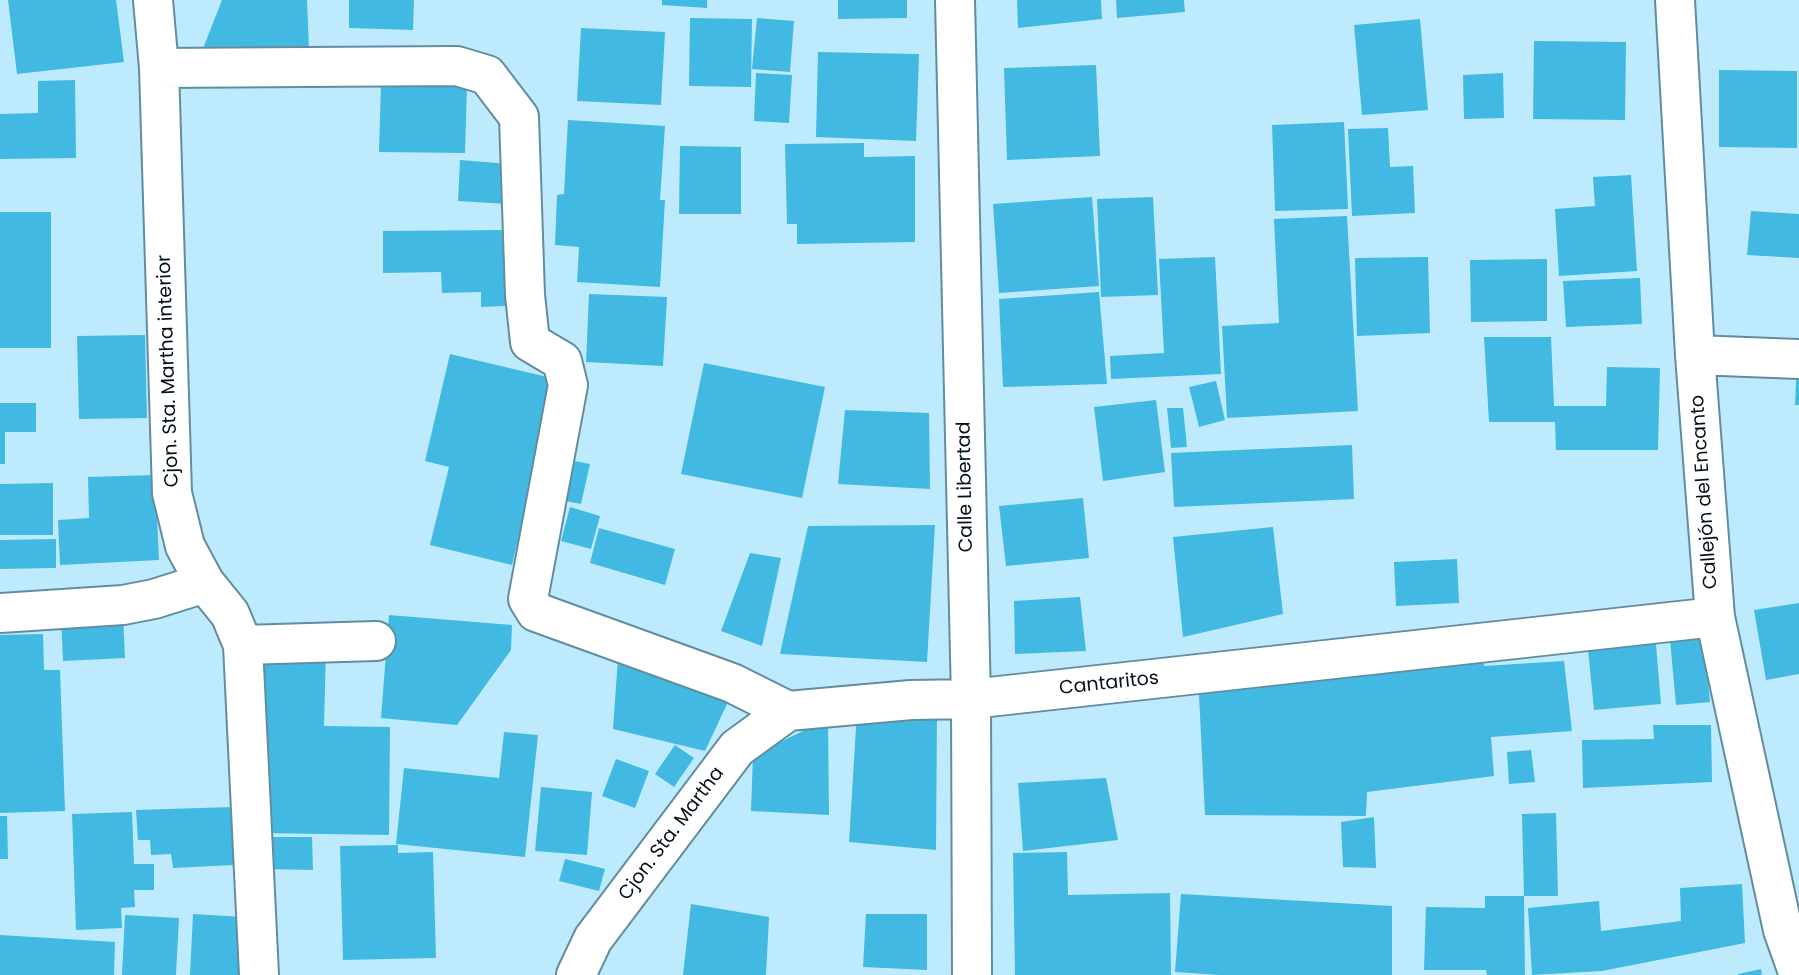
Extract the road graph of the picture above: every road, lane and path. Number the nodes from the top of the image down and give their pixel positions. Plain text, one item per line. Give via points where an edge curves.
1 (153, 0) edge
2 (955, 0) edge
3 (1675, 0) edge
4 (159, 68) junction
5 (1695, 355) junction
6 (1799, 359) edge
7 (205, 583) junction
8 (0, 613) edge
9 (1715, 617) junction
10 (376, 641) dead end
11 (243, 645) junction
12 (971, 699) junction
13 (788, 711) junction
14 (259, 975) edge
15 (576, 975) edge
16 (972, 975) edge
17 (1798, 975) edge

1 - 4 street, Cjon. Sta. Martha interior
2 - 12 street, Calle Libertad
3 - 5 street, Callejón del Encanto
4 - 7 street, Cjon. Sta. Martha interior via 172,493 185,546
4 - 13 street via 457,66 487,75 519,117 530,342 562,361 568,385 528,599 536,612 732,683
5 - 6 street
5 - 9 street, Callejón del Encanto
7 - 8 street via 123,605
7 - 11 street, Cjon. Sta. Martha interior via 230,614
9 - 12 street, Cantaritos
9 - 17 street, Callejón del Encanto via 1783,930
10 - 11 street
11 - 14 street, Cjon. Sta. Martha interior
12 - 13 street, Cantaritos
12 - 16 street, Calle Libertad
13 - 15 street, Cjon. Sta. Martha via 737,748 593,939

